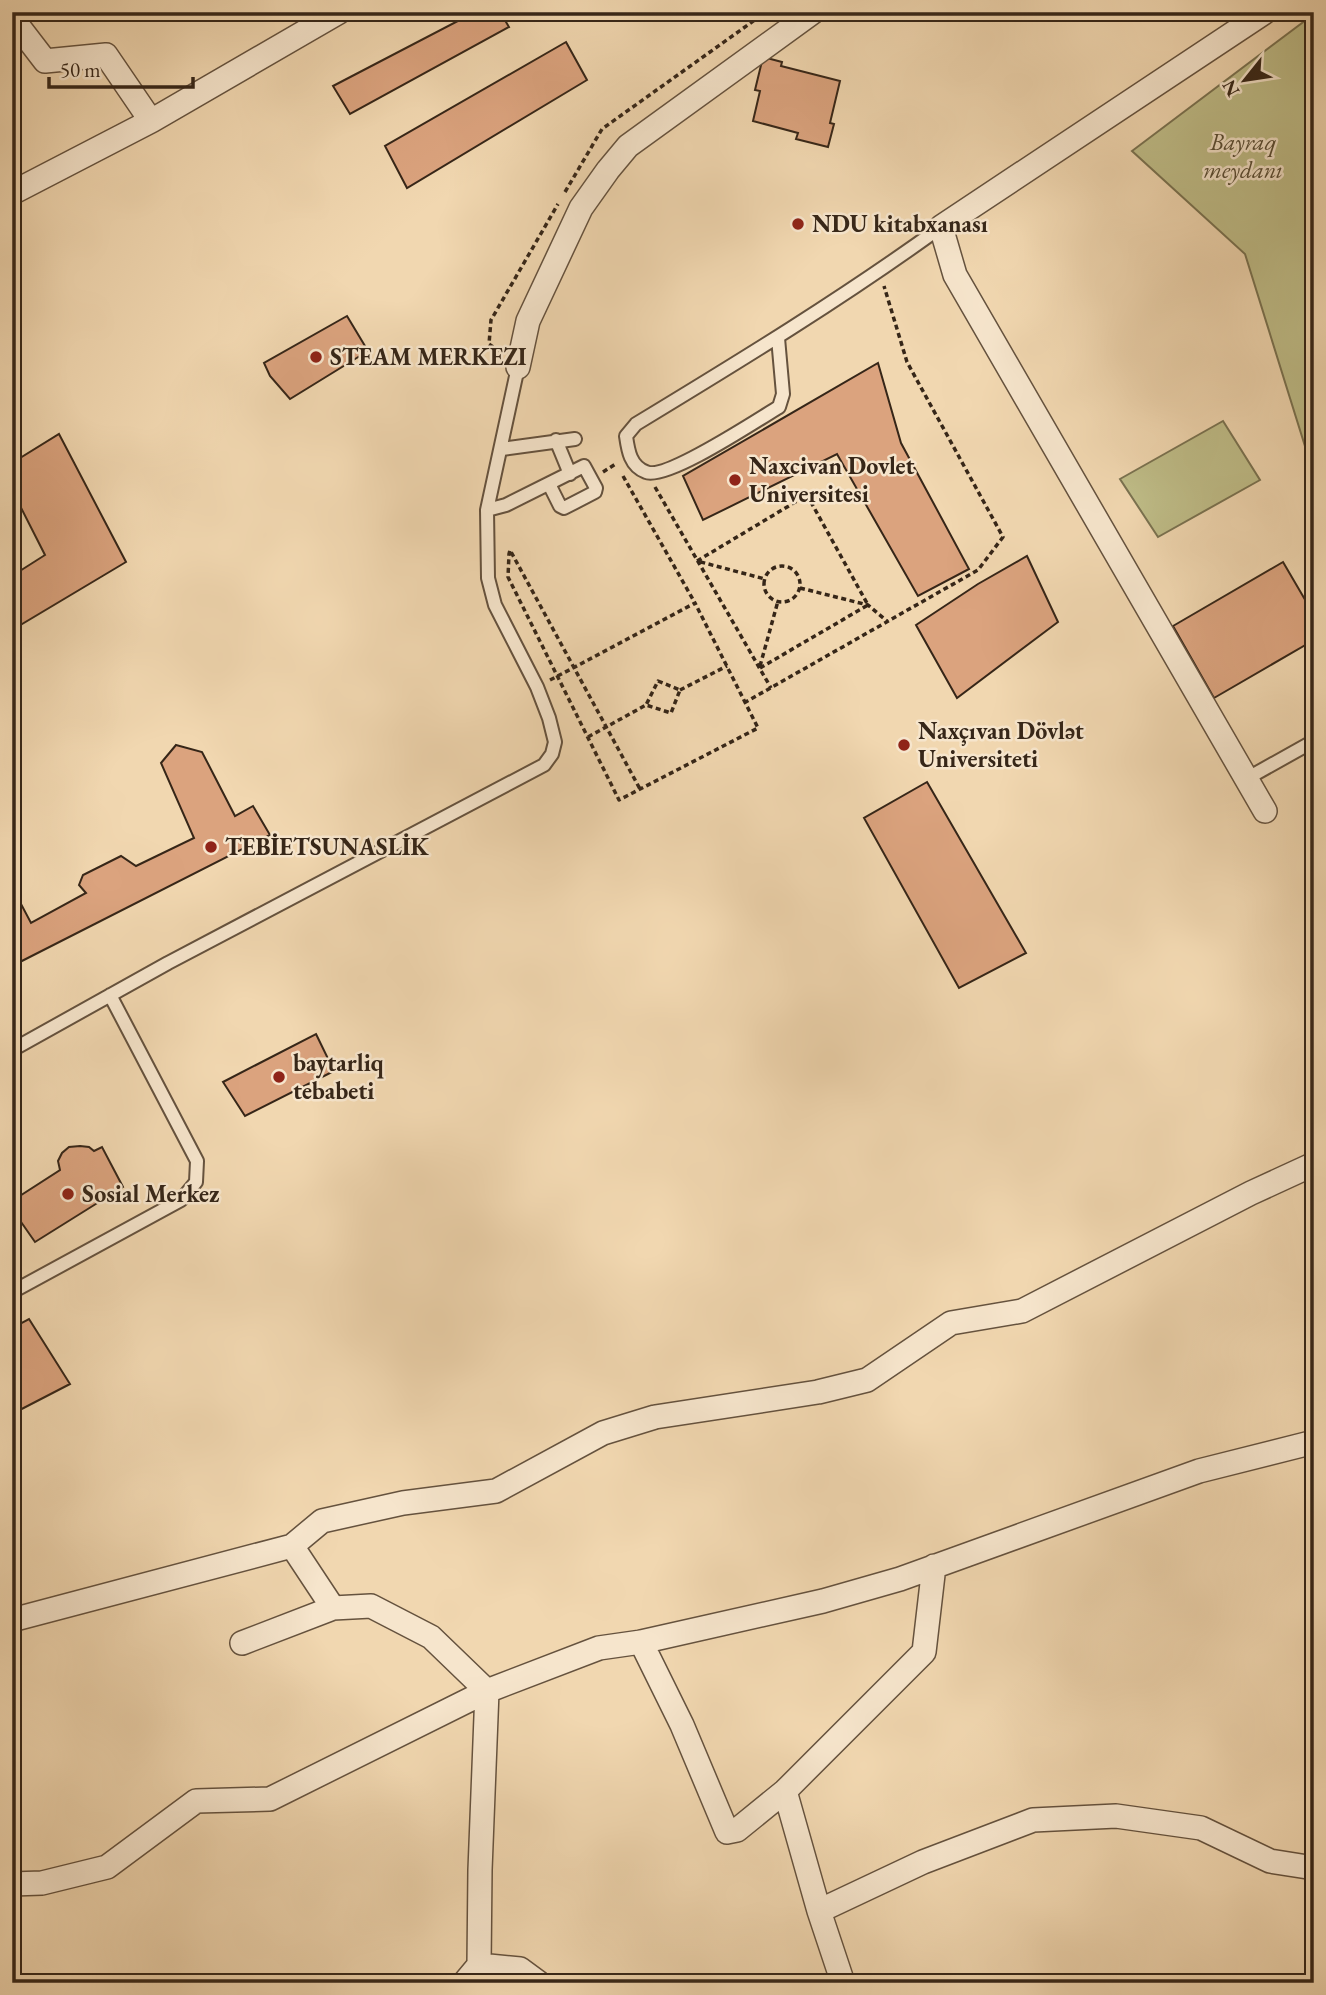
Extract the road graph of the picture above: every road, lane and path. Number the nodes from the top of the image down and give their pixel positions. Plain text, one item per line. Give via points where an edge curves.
1 (339, 12) edge
2 (813, 12) edge
3 (1265, 12) edge
4 (12, 18) edge
5 (151, 121) junction
6 (12, 193) edge
7 (941, 227) junction
8 (879, 271) junction
9 (778, 338) junction
10 (518, 367) joint
11 (575, 439) dead end
12 (555, 440) junction
13 (502, 449) junction
14 (629, 455) junction
15 (647, 473) junction
16 (570, 474) junction
17 (622, 475) dead end
18 (592, 478) junction
19 (549, 484) junction
20 (487, 510) junction
21 (697, 561) junction
22 (765, 579) junction
23 (800, 588) junction
24 (778, 601) junction
25 (695, 603) junction
26 (868, 605) junction
27 (888, 622) junction
28 (727, 666) junction
29 (573, 668) junction
30 (760, 668) junction
31 (556, 677) junction
32 (537, 687) junction
33 (771, 688) junction
34 (680, 690) junction
35 (744, 703) junction
36 (646, 705) junction
37 (606, 728) junction
38 (588, 737) junction
39 (1314, 741) edge
40 (1246, 779) junction
41 (640, 789) junction
42 (1265, 811) dead end
43 (110, 995) junction
44 (12, 1050) edge
45 (1314, 1164) edge
46 (12, 1292) edge
47 (1314, 1442) edge
48 (292, 1546) junction
49 (934, 1566) junction
50 (334, 1608) junction
51 (12, 1619) edge
52 (641, 1642) junction
53 (242, 1643) dead end
54 (486, 1691) junction
55 (785, 1791) junction
56 (1314, 1868) edge
57 (12, 1884) edge
58 (819, 1911) junction
59 (479, 1965) junction
60 (464, 1983) edge
61 (539, 1983) edge
62 (843, 1983) edge

1 - 5 street
2 - 10 street via 628,146 608,170 581,208 528,321
3 - 7 street
4 - 5 street via 45,61 106,55
5 - 6 street
7 - 8 lane
7 - 40 street via 955,275
8 - 9 lane
8 - 27 path via 907,362 1003,537 978,570
9 - 14 lane via 636,424 626,436
9 - 15 lane via 783,394 779,407 681,465
10 - 13 lane
11 - 12 lane
12 - 13 lane
12 - 16 lane
13 - 20 lane
14 - 15 lane
14 - 18 path
15 - 21 path
16 - 18 lane via 584,466
16 - 19 lane
17 - 25 path
18 - 19 lane via 595,492 565,508
19 - 20 lane
20 - 32 lane via 488,578 495,605
21 - 22 path
21 - 26 path via 807,495
21 - 30 path
22 - 23 path via 774,568 787,566 798,575
22 - 24 path via 767,592
23 - 24 path via 791,599
23 - 26 path
24 - 30 path
25 - 28 path
25 - 29 path
26 - 27 path
26 - 30 path
27 - 33 path
28 - 34 path
28 - 35 path
29 - 31 path
29 - 31 path via 510,550 508,577
29 - 37 path
30 - 33 path
31 - 32 path
31 - 38 path
32 - 43 lane via 555,743 544,765
33 - 35 path
34 - 36 path via 658,681
34 - 36 path via 671,713
35 - 41 path via 758,729
36 - 37 path
37 - 38 path
37 - 41 path
38 - 41 path via 620,800
39 - 40 lane
40 - 42 street
43 - 44 lane
43 - 46 lane via 197,1161 196,1182 181,1200
45 - 48 street via 1022,1311 951,1323 867,1380 655,1417 603,1433 496,1491 403,1503 322,1521
47 - 49 street via 1199,1471
48 - 50 street
48 - 51 street
49 - 52 street via 823,1601
49 - 55 street via 924,1652
50 - 53 street
50 - 54 street via 371,1605 431,1637
52 - 54 street via 599,1648
52 - 55 street via 727,1832 737,1830
54 - 57 street via 270,1799 196,1801 107,1867 42,1883
54 - 59 street
55 - 58 street
56 - 58 street via 1270,1861 1200,1828 1116,1816 1034,1820 923,1862
58 - 62 street
59 - 60 street
59 - 61 street via 520,1969

